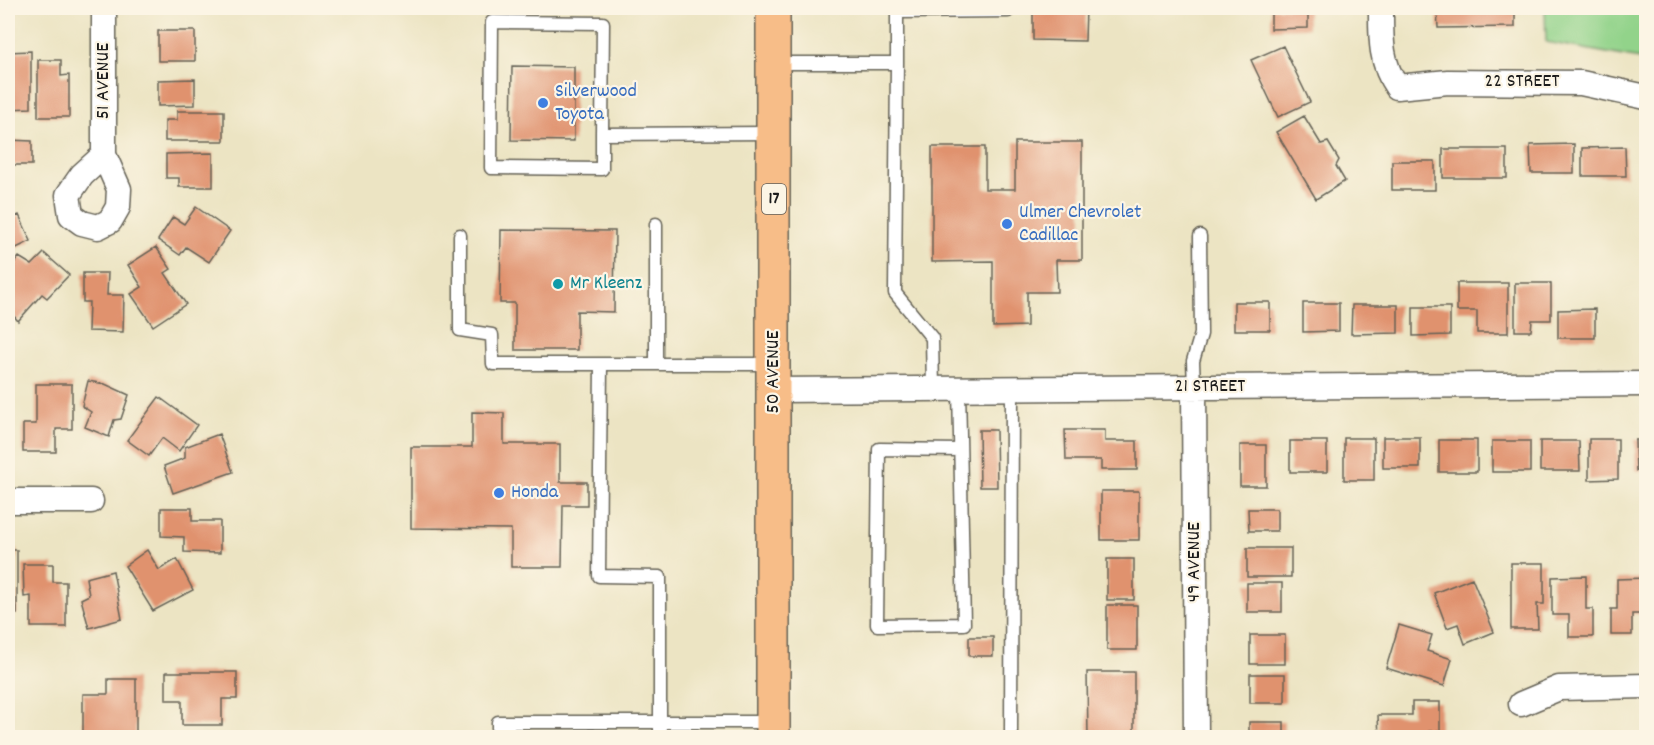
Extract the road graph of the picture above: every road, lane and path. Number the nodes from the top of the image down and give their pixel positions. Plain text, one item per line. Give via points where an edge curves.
1 (104, 8) edge
2 (773, 8) edge
3 (1381, 8) edge
4 (897, 10) edge
5 (1008, 12) dead end
6 (773, 63) junction
7 (897, 63) junction
8 (1647, 97) edge
9 (774, 133) junction
10 (602, 134) junction
11 (104, 156) dead end
12 (656, 224) dead end
13 (460, 235) dead end
14 (1200, 236) dead end
15 (601, 364) junction
16 (656, 364) junction
17 (774, 377) junction
18 (1647, 384) edge
19 (1194, 387) junction
20 (1012, 388) junction
21 (933, 389) junction
22 (959, 389) junction
23 (960, 450) junction
24 (8, 501) edge
25 (91, 501) dead end
26 (1647, 686) edge
27 (1521, 704) dead end
28 (660, 722) junction
29 (773, 730) edge
30 (498, 738) edge
31 (660, 738) edge
32 (1011, 738) edge
33 (1196, 738) edge

1 - 11 street, 51 AVENUE
2 - 6 main road, 50 AVENUE / 17
3 - 8 street, 22 STREET via 1386,72 1397,87 1448,82 1581,83
4 - 5 lane
4 - 7 lane
6 - 7 lane
6 - 9 main road, 50 AVENUE / 17
7 - 21 lane via 895,293 932,338
9 - 10 lane
9 - 17 main road, 50 AVENUE / 17
10 - 10 lane via 603,23 492,22 491,168 602,169
12 - 16 lane
13 - 15 lane via 460,330 492,335 494,364
14 - 19 lane via 1201,334 1193,361
15 - 16 lane
15 - 28 lane via 599,576 660,577
16 - 17 lane
17 - 21 street, 21 STREET
17 - 29 main road, 50 AVENUE / 17
18 - 19 street, 21 STREET
19 - 20 street, 21 STREET
19 - 33 street, 49 AVENUE
20 - 22 street, 21 STREET
20 - 32 lane
21 - 22 street, 21 STREET
22 - 23 lane
23 - 23 lane via 964,624 877,625 879,449
24 - 25 street
26 - 27 street via 1559,688
28 - 29 lane
28 - 30 lane via 498,722
28 - 31 lane

